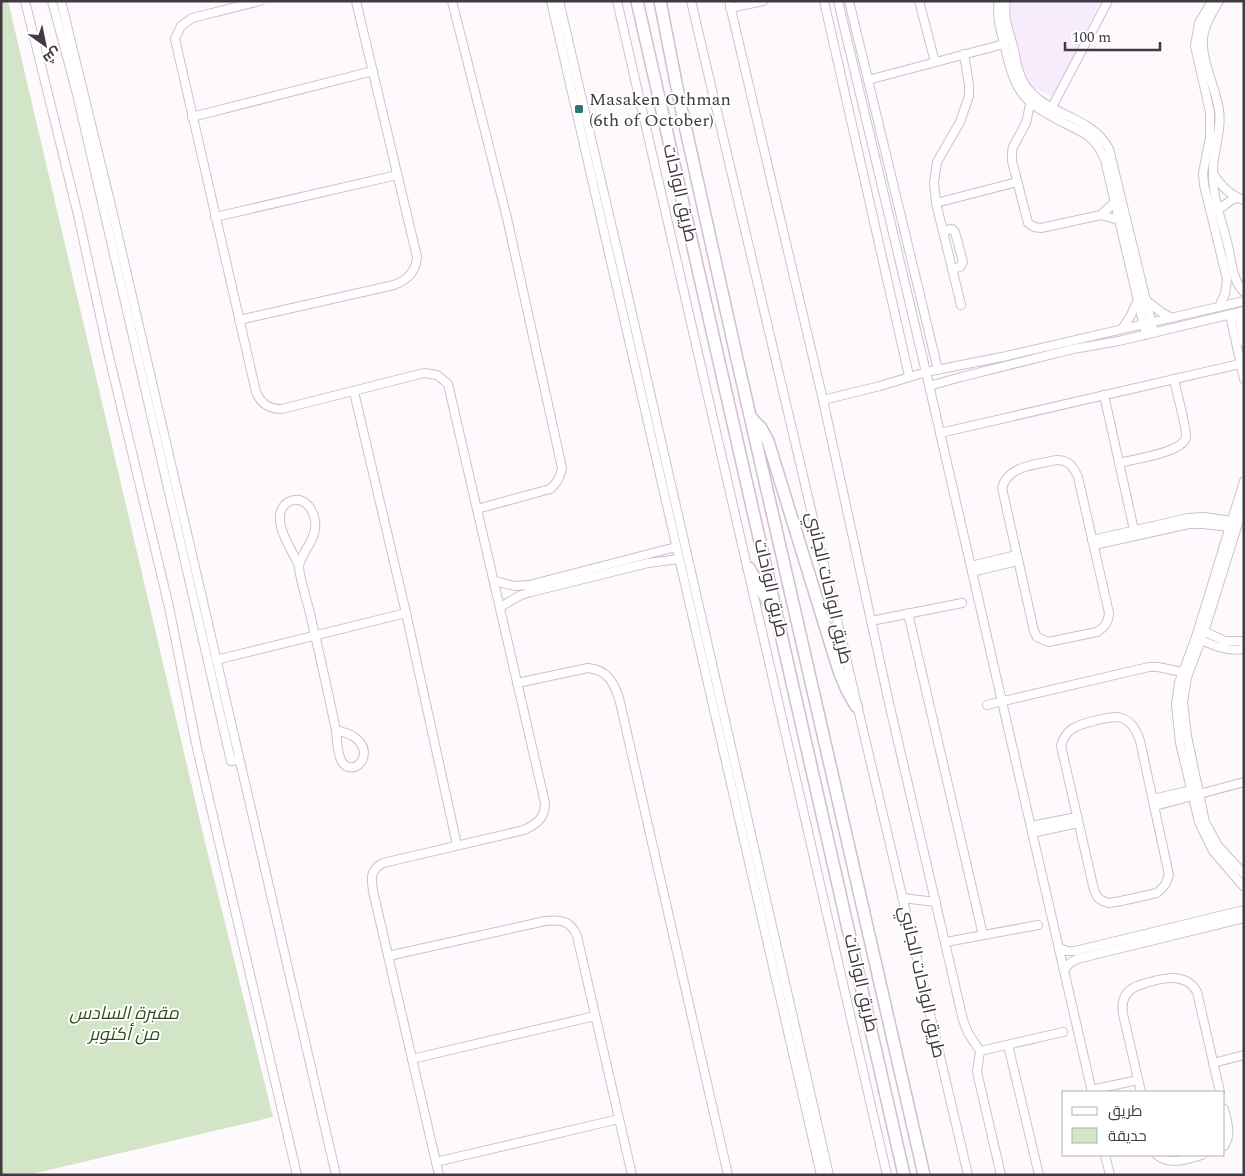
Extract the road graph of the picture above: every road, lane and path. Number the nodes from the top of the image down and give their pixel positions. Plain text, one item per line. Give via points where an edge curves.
1 (25, 1) edge
2 (52, 1) edge
3 (61, 1) edge
4 (260, 1) edge
5 (356, 1) edge
6 (452, 1) edge
7 (550, 1) edge
8 (559, 1) edge
9 (617, 1) edge
10 (637, 1) edge
11 (660, 1) edge
12 (691, 1) edge
13 (763, 1) edge
14 (824, 1) edge
15 (838, 1) edge
16 (849, 1) edge
17 (919, 1) edge
18 (998, 1) edge
19 (1006, 1) edge
20 (1108, 1) edge
21 (1202, 1) edge
22 (1219, 1) edge
23 (730, 5) edge
24 (1210, 8) edge
25 (1004, 44) junction
26 (964, 54) junction
27 (935, 62) junction
28 (373, 71) junction
29 (868, 80) junction
30 (80, 93) junction
31 (1032, 99) junction
32 (1042, 106) junction
33 (1052, 108) junction
34 (192, 117) junction
35 (1026, 123) junction
36 (1212, 172) junction
37 (398, 175) junction
38 (1018, 182) junction
39 (698, 183) junction
40 (679, 188) junction
41 (1241, 199) edge
42 (1119, 201) junction
43 (936, 203) junction
44 (1215, 211) junction
45 (1101, 215) junction
46 (216, 217) junction
47 (1119, 220) junction
48 (943, 231) junction
49 (952, 269) junction
50 (627, 292) junction
51 (1244, 292) edge
52 (618, 294) junction
53 (1138, 300) junction
54 (1146, 300) junction
55 (1244, 300) edge
56 (961, 305) dead end
57 (1219, 307) junction
58 (1237, 313) edge
59 (1172, 318) junction
60 (239, 320) junction
61 (1148, 323) junction
62 (1122, 329) junction
63 (1150, 334) junction
64 (1244, 342) edge
65 (1242, 364) edge
66 (938, 370) junction
67 (926, 372) junction
68 (909, 376) junction
69 (1174, 379) junction
70 (1244, 379) edge
71 (929, 386) junction
72 (354, 392) junction
73 (1104, 395) junction
74 (824, 400) junction
75 (750, 417) junction
76 (657, 424) junction
77 (648, 427) junction
78 (940, 433) junction
79 (1119, 463) junction
80 (1244, 481) edge
81 (1244, 504) edge
82 (477, 509) junction
83 (180, 523) junction
84 (1174, 524) junction
85 (1230, 524) junction
86 (1134, 530) junction
87 (1093, 543) junction
88 (676, 547) junction
89 (679, 558) junction
90 (1017, 558) junction
91 (299, 565) junction
92 (749, 568) junction
93 (971, 569) junction
94 (494, 581) junction
95 (962, 603) dead end
96 (500, 607) junction
97 (406, 613) junction
98 (908, 613) junction
99 (778, 619) junction
100 (871, 621) junction
101 (1200, 634) junction
102 (315, 635) junction
103 (1244, 641) edge
104 (1244, 649) edge
105 (216, 660) junction
106 (1182, 672) junction
107 (517, 683) junction
108 (1002, 702) junction
109 (856, 706) junction
110 (988, 706) dead end
111 (336, 730) junction
112 (235, 761) junction
113 (1244, 782) edge
114 (1194, 793) junction
115 (1154, 803) junction
116 (1077, 820) junction
117 (1032, 830) junction
118 (457, 845) junction
119 (1244, 874) edge
120 (1244, 887) edge
121 (902, 898) junction
122 (936, 902) junction
123 (1244, 910) edge
124 (1244, 918) edge
125 (1224, 919) junction
126 (1038, 925) dead end
127 (774, 932) junction
128 (765, 934) junction
129 (983, 935) junction
130 (946, 942) junction
131 (1059, 948) junction
132 (388, 956) junction
133 (1064, 970) junction
134 (595, 1016) junction
135 (1063, 1032) dead end
136 (1008, 1045) junction
137 (980, 1051) junction
138 (1244, 1055) edge
139 (412, 1058) junction
140 (1213, 1063) junction
141 (1138, 1080) junction
142 (1091, 1091) edge
143 (1141, 1091) edge
144 (1220, 1091) edge
145 (1225, 1114) edge
146 (619, 1119) junction
147 (816, 1137) junction
148 (1225, 1144) edge
149 (1106, 1156) edge
150 (1159, 1156) edge
151 (1197, 1156) edge
152 (436, 1162) junction
153 (297, 1175) edge
154 (336, 1175) edge
155 (439, 1175) edge
156 (632, 1175) edge
157 (728, 1175) edge
158 (821, 1175) edge
159 (829, 1175) edge
160 (887, 1175) edge
161 (904, 1175) edge
162 (924, 1175) edge
163 (968, 1175) edge
164 (1001, 1175) edge
165 (1039, 1175) edge
166 (1110, 1175) edge

1 - 153 street via 169,607 197,748
2 - 30 street
3 - 30 street
4 - 34 street via 202,15 186,22 177,32 175,46
5 - 28 street
6 - 82 street via 507,218 562,468 557,484 550,490
7 - 52 street
8 - 50 street
9 - 92 street
10 - 40 highway, طريق الواحات
11 - 39 highway, طريق الواحات
12 - 109 street, طريق الواحات الجانبي
13 - 23 street
14 - 68 street
15 - 67 street
16 - 29 street
17 - 27 street
18 - 25 street via 997,14
19 - 31 street via 1006,17 1018,69
20 - 33 street
21 - 24 street
22 - 24 street
23 - 74 street
24 - 36 street via 1202,45 1218,109 1219,136
24 - 44 street via 1198,27 1195,46 1210,112 1204,185
25 - 26 street
25 - 31 street via 1019,90
26 - 27 street
26 - 43 street via 969,96 960,122 937,162 934,182
27 - 29 street
28 - 34 street
28 - 37 street
29 - 66 street
30 - 83 street
31 - 32 street
31 - 35 street
32 - 33 street
32 - 35 street
32 - 42 street via 1087,135 1098,146
33 - 42 street via 1090,127 1102,137 1112,156
34 - 46 street
35 - 38 street via 1012,152
36 - 41 street via 1223,186
36 - 44 street
37 - 46 street
37 - 60 street via 417,257 415,267 406,280 388,287
38 - 43 street
38 - 45 street via 1027,219 1034,227
39 - 40 highway via 688,181
39 - 75 highway, طريق الواحات
40 - 99 highway, طريق الواحات
41 - 44 street via 1224,204
42 - 45 street
42 - 47 street
42 - 54 street
43 - 48 street
44 - 51 street via 1228,242 1235,277
44 - 57 street via 1227,279
45 - 47 street
46 - 60 street
47 - 53 street
48 - 49 street
48 - 49 street via 952,229 955,232 963,262 960,267
49 - 56 street
50 - 52 street
50 - 76 street
52 - 77 street
53 - 61 street
53 - 62 street
54 - 59 street
54 - 61 street
55 - 57 street
57 - 59 street
58 - 63 street
58 - 64 street
58 - 65 street
59 - 61 street
60 - 72 street via 256,392 264,404 282,409
61 - 62 street
61 - 63 street
62 - 66 street
63 - 71 street via 1073,349
65 - 69 street
65 - 70 street
66 - 67 street
67 - 68 street
67 - 71 street
68 - 74 street
69 - 73 street
69 - 79 street via 1185,440 1178,448
71 - 78 street
72 - 82 street via 424,373 445,380 451,393
72 - 97 street
73 - 78 street
73 - 79 street
74 - 100 street
75 - 109 highway via 768,441 839,671
75 - 162 highway, طريق الواحات
76 - 77 street
76 - 127 street
77 - 88 street
78 - 93 street
79 - 86 street
80 - 85 street
81 - 101 street
82 - 94 street
83 - 105 street
83 - 112 street
84 - 85 street via 1198,517
84 - 86 street
84 - 87 street
85 - 101 street
86 - 87 street
87 - 90 street via 1074,468 1063,460 1056,460 1015,470 1004,480 1002,495
87 - 90 street via 1108,606 1108,621 1097,632 1054,642 1042,640 1034,631
88 - 89 street
88 - 94 street via 529,585 515,586
89 - 96 street via 531,592
89 - 128 street
90 - 93 street
91 - 91 street via 316,529 314,515 306,502 300,500 288,502 280,512 282,531
91 - 102 street
92 - 99 highway
92 - 160 street
93 - 108 street
94 - 96 street
95 - 98 street
96 - 107 street
97 - 102 street
97 - 118 street
98 - 100 street
98 - 129 street
99 - 161 highway, طريق الواحات
100 - 122 street
101 - 103 street via 1225,641
101 - 104 street via 1226,650
101 - 106 street
101 - 114 street via 1183,702
102 - 105 street
102 - 111 street
105 - 112 street
106 - 108 street via 1149,667
106 - 114 street via 1177,716
107 - 118 street via 545,803 543,816 524,830
107 - 157 street via 588,668 600,670 614,684
108 - 110 street
108 - 117 street
109 - 121 street, طريق الواحات الجانبي
111 - 111 street via 360,742 363,761 356,767 348,767 342,761
112 - 154 street via 311,1084
113 - 114 street
114 - 115 street
114 - 119 street via 1213,839
114 - 120 street via 1198,822 1207,842
115 - 116 street via 1169,875 1161,890 1150,895 1109,903 1098,898
115 - 116 street via 1136,730 1126,720 1109,718 1076,727 1063,741
116 - 117 street
117 - 131 street
118 - 132 street via 383,863 372,872 371,881
121 - 122 street
121 - 163 street, طريق الواحات الجانبي
122 - 130 street
123 - 125 street
124 - 125 street
125 - 131 street via 1075,951
125 - 133 street via 1078,959
126 - 129 street
127 - 128 street
127 - 147 street
128 - 147 street
129 - 130 street
130 - 137 street via 963,1020
131 - 133 street
132 - 134 street via 559,920 572,926 577,936
132 - 139 street
133 - 142 street
134 - 139 street
134 - 146 street
135 - 136 street
136 - 137 street
136 - 165 street
137 - 164 street via 977,1072
138 - 140 street
139 - 152 street
140 - 141 street via 1197,992 1186,979 1168,978 1132,988 1124,997 1123,1009
140 - 144 street
141 - 142 street
141 - 143 street
145 - 148 street via 1229,1134
146 - 152 street
146 - 156 street
147 - 158 street
147 - 159 street
149 - 166 street
150 - 151 street via 1173,1161
152 - 155 street

